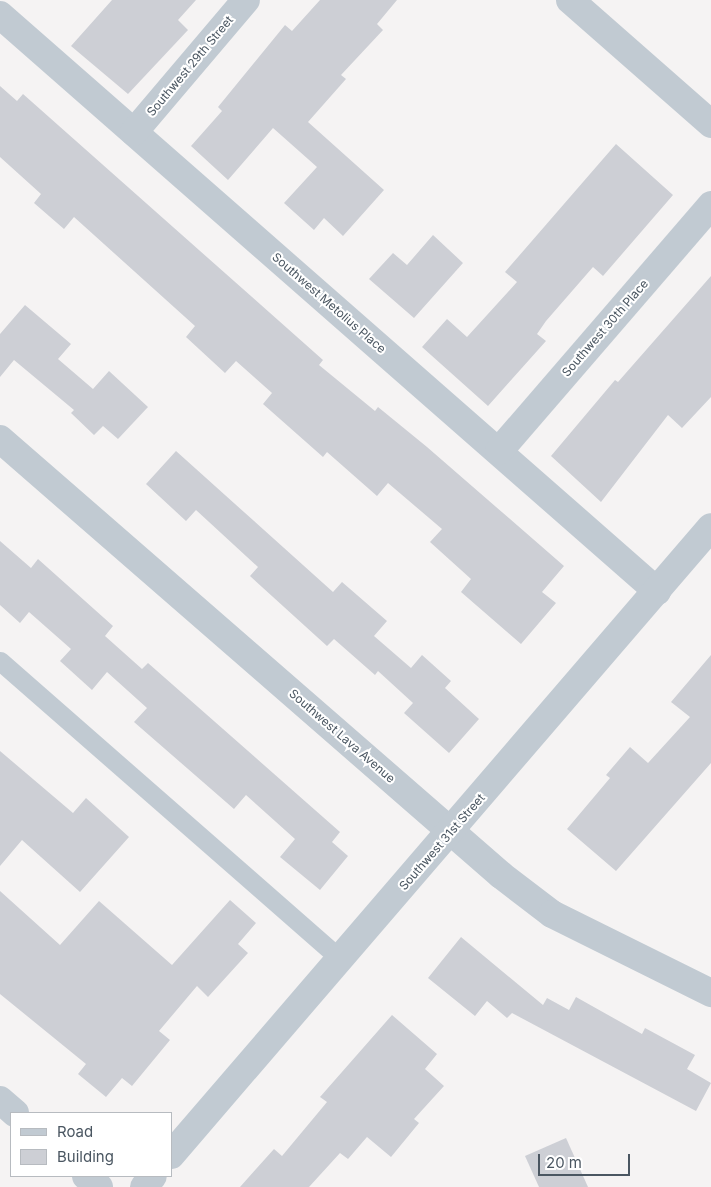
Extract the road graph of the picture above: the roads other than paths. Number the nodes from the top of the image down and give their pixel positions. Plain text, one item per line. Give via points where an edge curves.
1 (246, 0) edge
2 (570, 0) edge
3 (0, 15) edge
4 (711, 124) edge
5 (134, 132) junction
6 (711, 204) edge
7 (0, 439) edge
8 (499, 451) junction
9 (711, 527) edge
10 (657, 590) junction
11 (0, 661) edge
12 (452, 831) junction
13 (341, 960) junction
14 (711, 993) edge
15 (0, 1100) edge
16 (14, 1112) edge
17 (172, 1154) edge
18 (87, 1177) edge
19 (152, 1177) edge
20 (99, 1187) edge
21 (144, 1187) edge

1 - 5 street, Southwest 29th Street
2 - 4 street
3 - 5 street, Southwest Metolius Place
5 - 8 street, Southwest Metolius Place
6 - 8 street, Southwest 30th Place
7 - 12 street, Southwest Lava Avenue
8 - 10 street, Southwest Metolius Place
9 - 10 street, Southwest 31st Street
10 - 12 street, Southwest 31st Street
11 - 13 lane
12 - 13 street, Southwest 31st Street
12 - 14 street, Southwest Lava Avenue via 501,875 552,914
13 - 17 street, Southwest 31st Street
15 - 16 street
18 - 20 street
19 - 21 street

